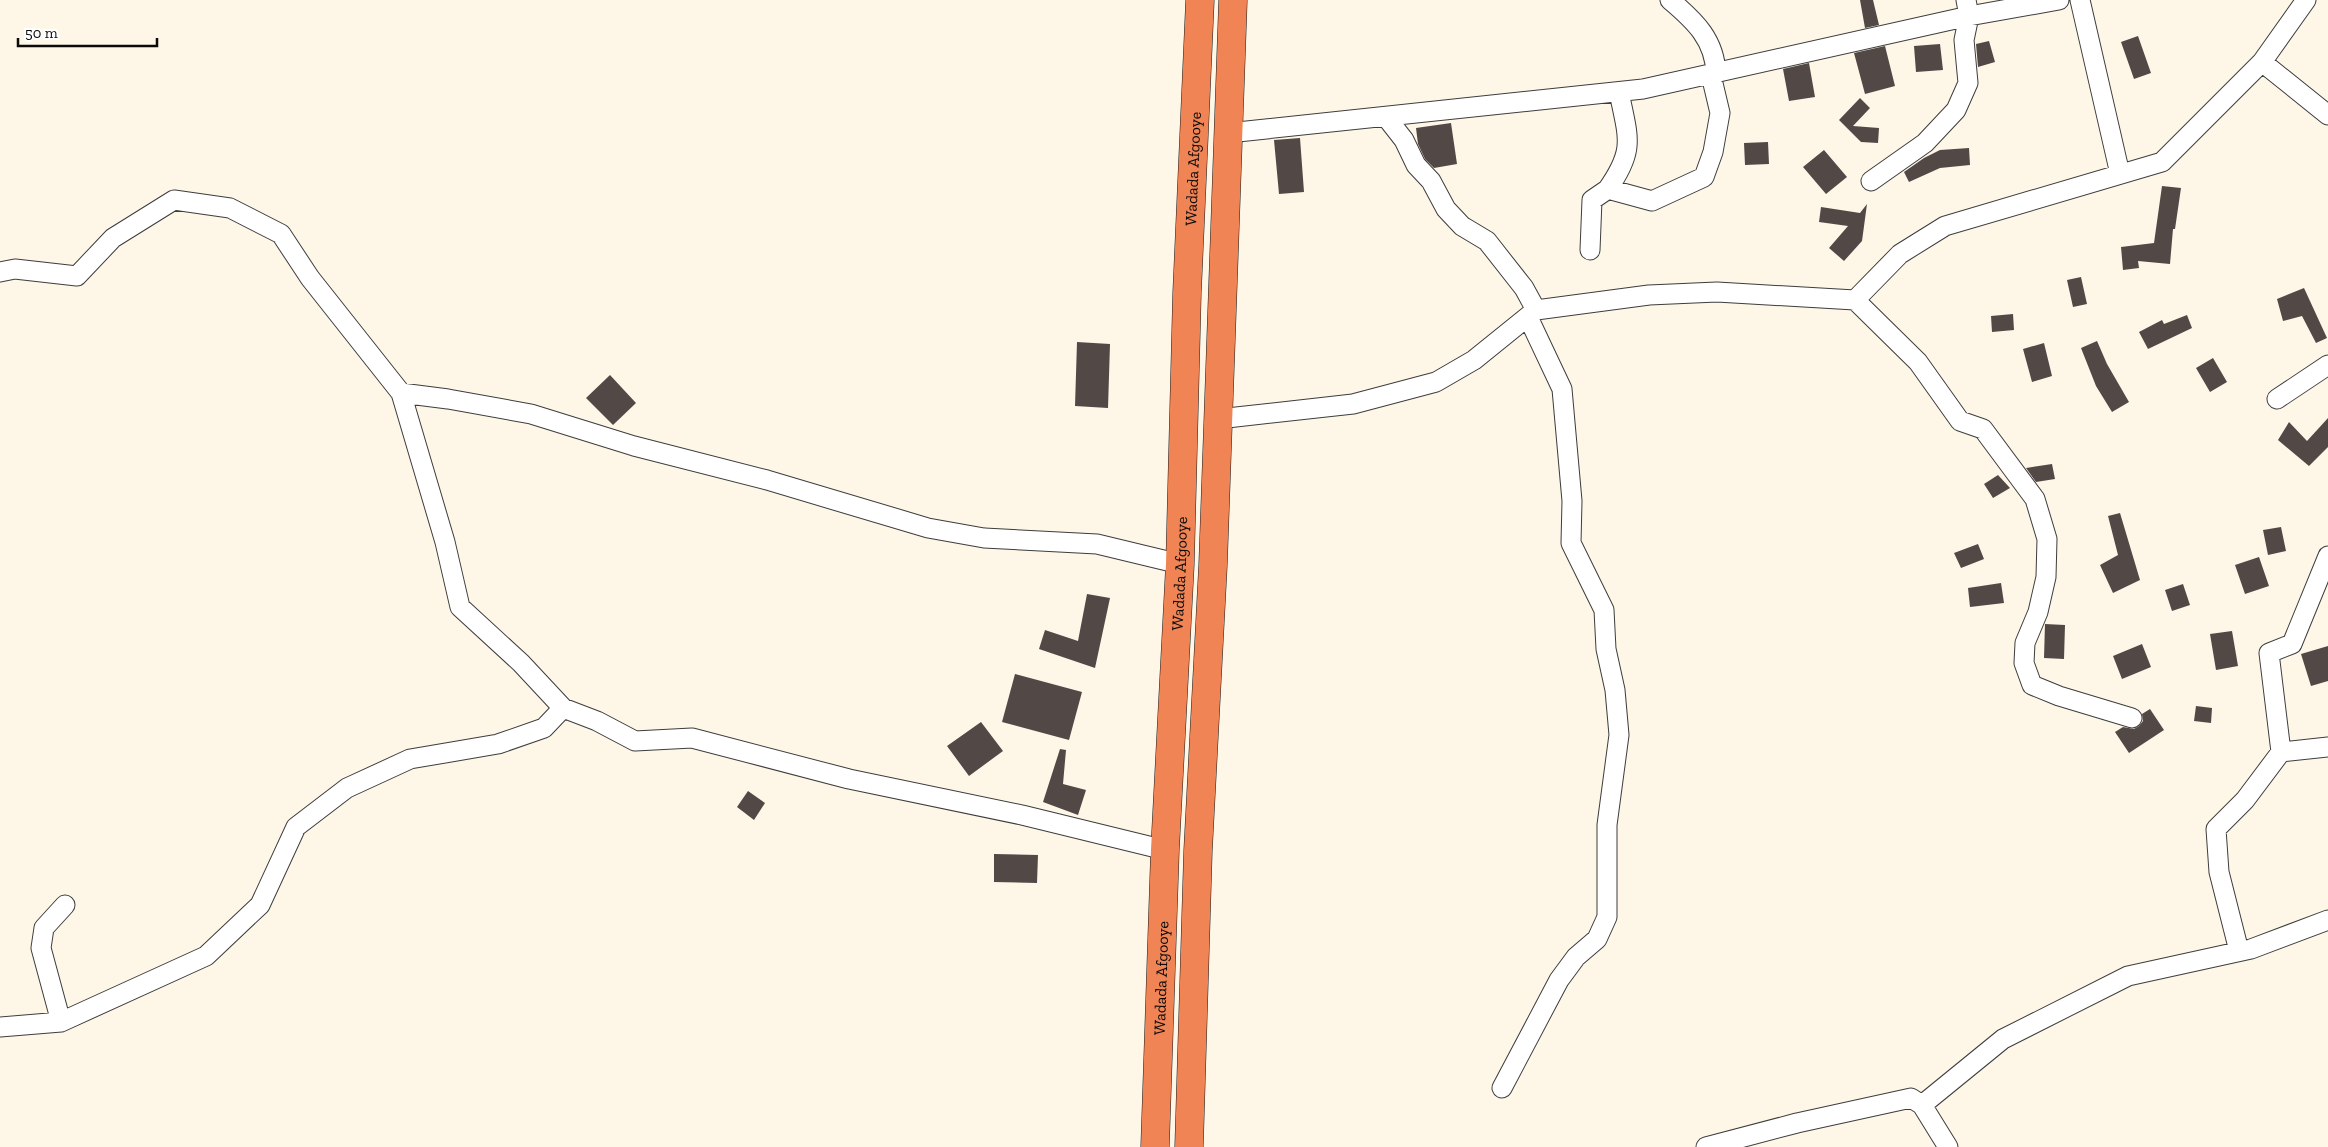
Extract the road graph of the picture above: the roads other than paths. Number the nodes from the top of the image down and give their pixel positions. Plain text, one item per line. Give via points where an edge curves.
1 (1200, 0) edge
2 (1233, 0) edge
3 (1670, 0) edge
4 (2059, 0) edge
5 (2080, 0) edge
6 (2306, 0) edge
7 (1968, 8) edge
8 (2262, 62) junction
9 (1714, 74) junction
10 (1619, 92) junction
11 (2328, 115) edge
12 (1386, 117) junction
13 (1228, 133) junction
14 (2120, 174) junction
15 (1871, 181) dead end
16 (1607, 190) junction
17 (1590, 250) dead end
18 (0, 272) edge
19 (1855, 300) junction
20 (1532, 313) junction
21 (2328, 365) edge
22 (401, 393) junction
23 (2277, 399) dead end
24 (1218, 419) junction
25 (2328, 556) edge
26 (1180, 564) junction
27 (563, 708) junction
28 (2132, 718) dead end
29 (2328, 747) edge
30 (2282, 752) junction
31 (1165, 850) junction
32 (66, 905) dead end
33 (2328, 920) edge
34 (2240, 952) junction
35 (61, 1022) junction
36 (0, 1027) edge
37 (1502, 1088) dead end
38 (1922, 1105) junction
39 (1155, 1147) edge
40 (1189, 1147) edge
41 (1706, 1147) edge
42 (1948, 1147) edge

1 - 26 highway, Wadada Afgooye via 1186,293
2 - 13 highway, Wadada Afgooye
3 - 9 street via 1699,26 1711,44 1716,60
4 - 7 street
5 - 14 street
6 - 8 street
7 - 9 street
7 - 15 street via 1964,40 1968,83 1956,110 1925,143
8 - 11 street
8 - 14 street via 2162,162
9 - 10 street
9 - 16 street via 1720,112 1713,152 1704,177 1652,201
10 - 12 street
10 - 16 street via 1629,142 1622,168
12 - 13 street
12 - 20 street via 1404,140 1416,165 1431,181 1446,209 1462,226 1487,242 1524,288
13 - 24 highway, Wadada Afgooye
14 - 19 street via 1945,226 1900,254
16 - 17 street via 1592,200
18 - 22 street via 15,269 77,276 113,238 174,200 230,208 281,234 310,278
19 - 20 street via 1716,292 1650,295
19 - 28 street via 1918,362 1960,421 1982,429 2035,499 2047,539 2046,577 2038,612 2025,643 2024,662 2032,685
20 - 24 street via 1474,360 1436,382 1353,404
20 - 37 street via 1562,390 1572,501 1571,543 1604,610 1606,649 1615,690 1619,735 1607,825 1607,917 1597,939 1576,957 1559,980
21 - 23 street
22 - 26 street via 531,414 928,528 984,538 1097,544
22 - 27 street via 445,542 460,607 521,663
24 - 40 highway, Wadada Afgooye via 1198,851
25 - 30 street via 2292,644 2269,653
26 - 31 highway, Wadada Afgooye
27 - 31 street via 635,741 692,738 849,780 1022,815
27 - 35 street via 544,728 498,744 410,759 348,788 296,827 260,905 206,956
29 - 30 street
30 - 34 street via 2216,829 2219,872
31 - 39 highway, Wadada Afgooye
32 - 35 street via 44,928 40,948
33 - 34 street
34 - 38 street via 2128,976 2003,1039
35 - 36 street
38 - 41 street via 1911,1098
38 - 42 street

